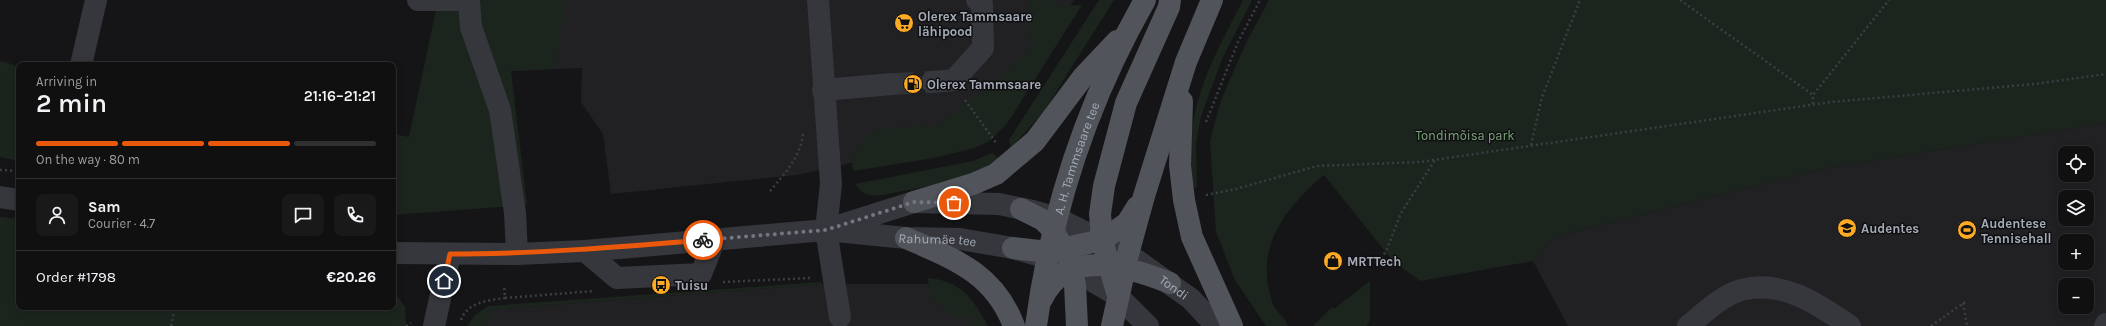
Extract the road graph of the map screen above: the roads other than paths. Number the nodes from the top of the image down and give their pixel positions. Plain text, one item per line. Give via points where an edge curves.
1 (96, 0) edge
2 (418, 0) edge
3 (469, 0) edge
4 (818, 0) edge
5 (977, 0) edge
6 (1145, 0) edge
7 (1170, 0) edge
8 (1212, 0) edge
9 (1126, 32) junction
10 (82, 62) edge
11 (1186, 62) junction
12 (942, 81) tunnel mouth
13 (892, 84) tunnel mouth
14 (823, 90) junction
15 (1144, 196) junction
16 (0, 197) edge
17 (16, 200) edge
18 (914, 202) junction
19 (1021, 209) joint
20 (1055, 224) junction
21 (826, 230) junction
22 (906, 238) junction
23 (714, 240) junction
24 (1102, 240) junction
25 (1013, 248) joint
26 (585, 251) junction
27 (396, 253) edge
28 (450, 254) junction
29 (517, 254) junction
30 (1058, 257) junction
31 (1120, 263) junction
32 (1170, 283) joint
33 (1118, 296) junction
34 (1037, 316) edge
35 (840, 317) dead end
36 (434, 326) edge
37 (1014, 326) edge
38 (1077, 326) edge
39 (1112, 326) edge
40 (1148, 326) edge
41 (1216, 326) edge
42 (1232, 326) edge
43 (1688, 326) edge
44 (1850, 326) edge

1 - 10 street
2 - 3 street
3 - 29 street via 471,27 500,110 515,213
4 - 14 street
5 - 12 street via 982,4 983,48 954,80
6 - 9 main road, A. H. Tammsaare tee
7 - 24 main road via 1126,103 1104,186 1100,214
8 - 11 main road
9 - 18 main road via 1082,77 1035,141 996,174 973,184
9 - 20 main road, A. H. Tammsaare tee via 1075,154
11 - 15 main road
11 - 42 main road via 1181,112 1180,165 1184,200 1192,238
13 - 14 street
14 - 21 street via 831,184
15 - 24 main road via 1127,223
15 - 31 main road
16 - 17 street
18 - 19 street, Rahumäe tee via 999,204
18 - 21 street, Rahumäe tee
19 - 20 main road
20 - 24 street
20 - 30 main road
21 - 22 street, Rahumäe tee
21 - 23 street, Rahumäe tee
21 - 35 street
22 - 25 street, Rahumäe tee via 960,239
22 - 37 main road via 961,262 982,278 998,296
23 - 26 street, Rahumäe tee
23 - 26 street via 701,274 617,278
24 - 30 main road
24 - 31 main road
25 - 30 main road
26 - 29 street, Rahumäe tee
27 - 28 street, Rahumäe tee
28 - 29 street, Rahumäe tee
28 - 36 street
30 - 31 main road via 1092,265
30 - 33 street
30 - 34 main road via 1059,276 1047,287
30 - 38 main road
31 - 32 main road
31 - 33 main road
32 - 41 street, Tondi via 1191,299
33 - 39 main road
33 - 40 street
43 - 44 street via 1718,302 1741,290 1766,287 1800,294

